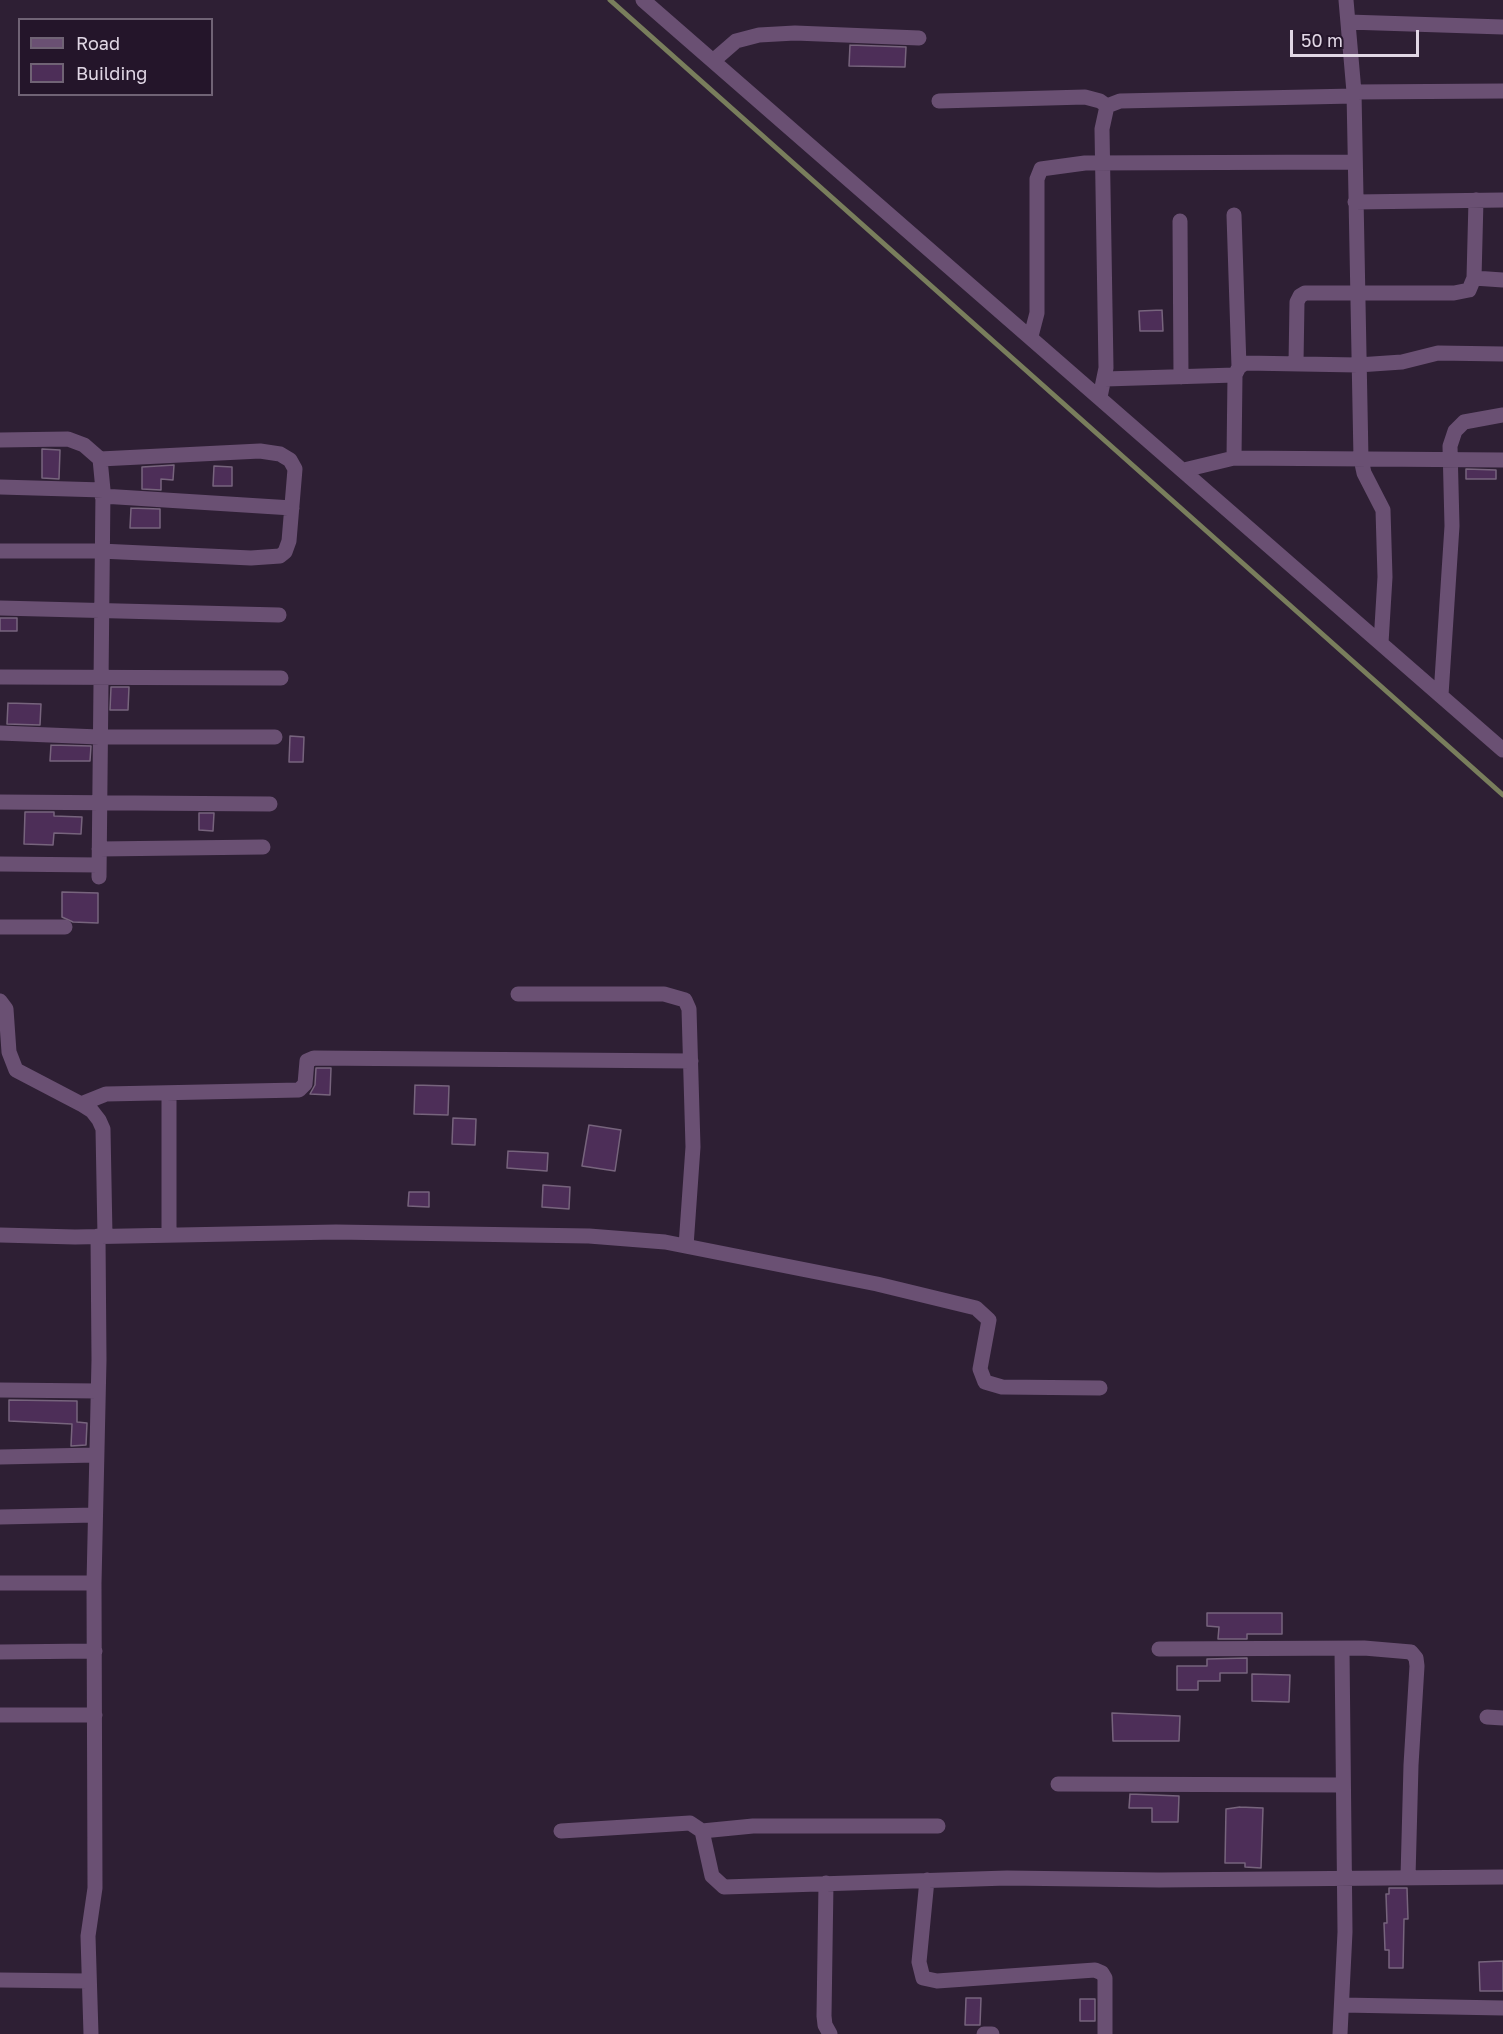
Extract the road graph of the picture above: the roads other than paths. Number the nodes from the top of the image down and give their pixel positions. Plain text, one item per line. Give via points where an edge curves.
1 (643, 0) edge
2 (1346, 0) edge
3 (1348, 22) junction
4 (1503, 27) edge
5 (919, 38) dead end
6 (713, 61) junction
7 (1503, 91) edge
8 (1354, 94) junction
9 (939, 101) dead end
10 (1107, 106) junction
11 (1355, 162) junction
12 (1103, 163) junction
13 (1476, 200) junction
14 (1503, 200) edge
15 (1355, 202) junction
16 (1234, 215) dead end
17 (1180, 221) dead end
18 (1474, 278) junction
19 (1503, 280) edge
20 (1357, 291) junction
21 (1031, 336) junction
22 (1503, 354) edge
23 (1296, 363) junction
24 (1358, 365) junction
25 (1237, 371) junction
26 (1181, 377) junction
27 (1105, 379) junction
28 (1100, 397) junction
29 (1503, 415) edge
30 (0, 440) edge
31 (1234, 458) junction
32 (100, 459) junction
33 (1360, 459) junction
34 (1449, 459) junction
35 (1503, 460) edge
36 (1184, 470) junction
37 (0, 487) edge
38 (102, 493) junction
39 (292, 508) junction
40 (0, 551) edge
41 (100, 551) junction
42 (0, 608) edge
43 (100, 609) junction
44 (279, 615) dead end
45 (1381, 643) junction
46 (99, 676) junction
47 (0, 677) edge
48 (281, 678) dead end
49 (1441, 695) junction
50 (0, 733) edge
51 (99, 737) junction
52 (275, 737) dead end
53 (1503, 750) edge
54 (98, 801) junction
55 (0, 802) edge
56 (270, 804) dead end
57 (263, 847) dead end
58 (99, 849) junction
59 (0, 864) edge
60 (0, 927) edge
61 (65, 927) dead end
62 (518, 994) dead end
63 (0, 1001) edge
64 (691, 1061) junction
65 (169, 1093) junction
66 (81, 1104) junction
67 (0, 1235) edge
68 (169, 1235) junction
69 (102, 1236) junction
70 (686, 1246) junction
71 (1100, 1388) dead end
72 (0, 1390) edge
73 (98, 1391) junction
74 (96, 1455) junction
75 (0, 1457) edge
76 (95, 1515) junction
77 (0, 1517) edge
78 (0, 1583) edge
79 (94, 1583) junction
80 (1159, 1649) dead end
81 (1342, 1649) junction
82 (95, 1651) junction
83 (0, 1652) edge
84 (0, 1715) edge
85 (95, 1715) junction
86 (1487, 1717) dead end
87 (1503, 1718) edge
88 (1058, 1784) dead end
89 (1342, 1785) junction
90 (939, 1826) dead end
91 (561, 1831) dead end
92 (702, 1831) junction
93 (1408, 1877) junction
94 (1503, 1877) edge
95 (1344, 1878) junction
96 (927, 1880) junction
97 (826, 1883) junction
98 (0, 1980) edge
99 (88, 1981) junction
100 (1342, 2005) junction
101 (1503, 2008) edge
102 (91, 2034) edge
103 (830, 2034) edge
104 (984, 2034) edge
105 (992, 2034) edge
106 (1105, 2034) edge
107 (1340, 2034) edge

1 - 6 street
2 - 3 street
3 - 4 street
3 - 8 street
5 - 6 street via 759,35 736,41
6 - 21 street
7 - 8 street
8 - 10 street via 1120,101
8 - 11 street
9 - 10 street via 1085,97
10 - 12 street
11 - 12 street
11 - 15 street
12 - 21 street via 1052,166 1038,172 1037,313
12 - 27 street
13 - 14 street
13 - 15 street
13 - 18 street
15 - 20 street
16 - 25 street
17 - 26 street
18 - 19 street
18 - 20 street via 1469,290 1463,293
20 - 23 street via 1311,292 1300,296
20 - 24 street
21 - 28 street
22 - 24 street via 1438,353 1402,362
23 - 24 street
23 - 25 street via 1253,362
24 - 33 street
25 - 26 street
25 - 31 street
26 - 27 street
27 - 28 street
28 - 36 street
29 - 34 street via 1464,422 1455,431
30 - 32 street via 68,439 84,445
31 - 33 street
31 - 36 street
32 - 38 street
32 - 39 street via 260,451 280,454 295,469
33 - 34 street
33 - 45 street via 1383,510 1385,577
34 - 35 street
34 - 49 street via 1452,526
36 - 45 street
37 - 38 street
38 - 39 street
38 - 41 street
39 - 41 street via 290,541 280,556
40 - 41 street
41 - 43 street
42 - 43 street
43 - 44 street
43 - 46 street
45 - 49 street
46 - 47 street
46 - 48 street
46 - 51 street
49 - 53 street
50 - 51 street
51 - 52 street
51 - 54 street
54 - 55 street
54 - 56 street
54 - 58 street
57 - 58 street
58 - 59 street via 99,871
60 - 61 street
62 - 64 street via 680,997 689,1009
63 - 66 street via 6,1009 9,1052 16,1070
64 - 65 street via 314,1058 307,1061 305,1084 299,1090
64 - 70 street via 693,1147
65 - 66 street via 106,1094
65 - 68 street
66 - 69 street via 92,1111 103,1129
67 - 69 street
68 - 69 street
68 - 70 street via 336,1232 589,1236
69 - 73 street
70 - 71 street via 976,1308 989,1320 980,1369 985,1382 1002,1386
72 - 73 street
73 - 74 street
74 - 75 street
74 - 76 street
76 - 77 street
76 - 79 street
78 - 79 street
79 - 82 street
80 - 81 street
81 - 89 street
81 - 93 street via 1403,1649 1416,1658
82 - 83 street
82 - 85 street
84 - 85 street
85 - 99 street via 95,1888 88,1928
86 - 87 street
88 - 89 street
89 - 95 street
90 - 92 street via 753,1826
91 - 92 street via 690,1823
92 - 97 street via 712,1876 724,1887
93 - 94 street
93 - 95 street
95 - 96 street
95 - 100 street
96 - 97 street
96 - 106 street via 919,1962 922,1978 937,1981 1095,1970 1105,1978
97 - 103 street via 824,2016
98 - 99 street
99 - 102 street
100 - 101 street
100 - 107 street
104 - 105 street

